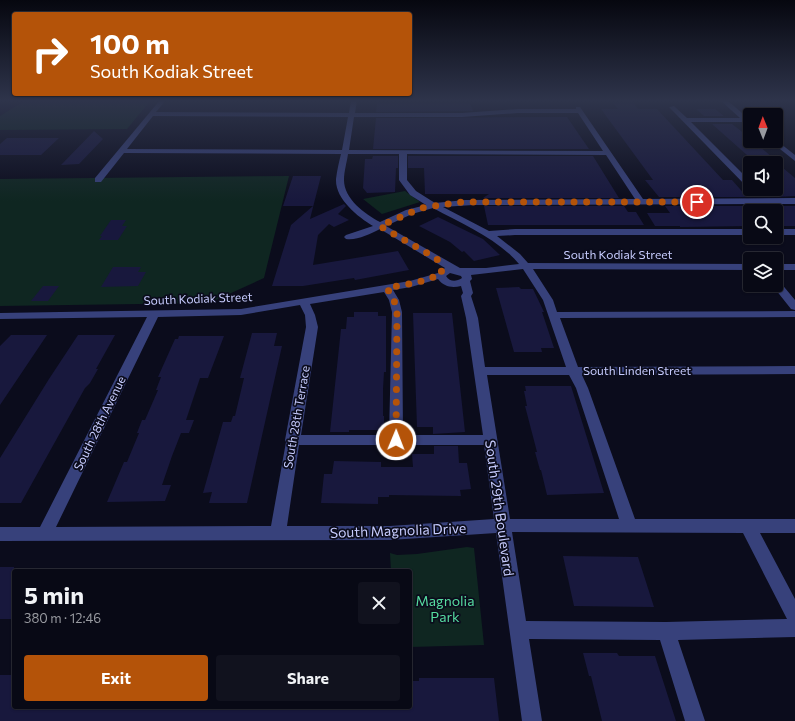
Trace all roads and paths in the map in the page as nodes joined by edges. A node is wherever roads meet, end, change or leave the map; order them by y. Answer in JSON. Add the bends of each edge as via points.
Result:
{"nodes":[{"id":1,"x":135,"y":134,"type":"edge"},
{"id":2,"x":348,"y":134,"type":"edge"},
{"id":3,"x":595,"y":134,"type":"edge"},
{"id":4,"x":698,"y":134,"type":"edge"},
{"id":5,"x":782,"y":148,"type":"edge"},
{"id":6,"x":120,"y":152,"type":"junction"},
{"id":7,"x":403,"y":152,"type":"junction"},
{"id":8,"x":608,"y":152,"type":"junction"},
{"id":9,"x":345,"y":153,"type":"junction"},
{"id":10,"x":795,"y":159,"type":"edge"},
{"id":11,"x":743,"y":178,"type":"edge"},
{"id":12,"x":98,"y":180,"type":"dead end"},
{"id":13,"x":762,"y":196,"type":"edge"},
{"id":14,"x":767,"y":201,"type":"junction"},
{"id":15,"x":641,"y":202,"type":"junction"},
{"id":16,"x":793,"y":203,"type":"edge"},
{"id":17,"x":433,"y":206,"type":"junction"},
{"id":18,"x":380,"y":226,"type":"junction"},
{"id":19,"x":743,"y":232,"type":"edge"},
{"id":20,"x":783,"y":232,"type":"edge"},
{"id":21,"x":795,"y":232,"type":"edge"},
{"id":22,"x":488,"y":234,"type":"junction"},
{"id":23,"x":349,"y":238,"type":"dead end"},
{"id":24,"x":438,"y":260,"type":"junction"},
{"id":25,"x":526,"y":266,"type":"junction"},
{"id":26,"x":743,"y":267,"type":"edge"},
{"id":27,"x":783,"y":267,"type":"edge"},
{"id":28,"x":795,"y":267,"type":"edge"},
{"id":29,"x":462,"y":276,"type":"junction"},
{"id":30,"x":445,"y":278,"type":"junction"},
{"id":31,"x":387,"y":288,"type":"junction"},
{"id":32,"x":783,"y":292,"type":"edge"},
{"id":33,"x":466,"y":296,"type":"junction"},
{"id":34,"x":304,"y":302,"type":"junction"},
{"id":35,"x":795,"y":307,"type":"edge"},
{"id":36,"x":154,"y":314,"type":"junction"},
{"id":37,"x":795,"y":314,"type":"edge"},
{"id":38,"x":553,"y":315,"type":"junction"},
{"id":39,"x":0,"y":316,"type":"edge"},
{"id":40,"x":575,"y":370,"type":"junction"},
{"id":41,"x":795,"y":370,"type":"edge"},
{"id":42,"x":480,"y":371,"type":"junction"},
{"id":43,"x":292,"y":440,"type":"junction"},
{"id":44,"x":396,"y":440,"type":"junction"},
{"id":45,"x":490,"y":440,"type":"junction"},
{"id":46,"x":503,"y":525,"type":"junction"},
{"id":47,"x":630,"y":526,"type":"junction"},
{"id":48,"x":748,"y":526,"type":"junction"},
{"id":49,"x":795,"y":526,"type":"edge"},
{"id":50,"x":278,"y":532,"type":"junction"},
{"id":51,"x":44,"y":533,"type":"junction"},
{"id":52,"x":0,"y":534,"type":"edge"},
{"id":53,"x":795,"y":617,"type":"edge"},
{"id":54,"x":795,"y":628,"type":"edge"},
{"id":55,"x":518,"y":630,"type":"junction"},
{"id":56,"x":666,"y":631,"type":"junction"},
{"id":57,"x":532,"y":721,"type":"edge"},
{"id":58,"x":695,"y":721,"type":"edge"}],
"edges":[{"from":1,"to":6,"type":"street"},
{"from":2,"to":9,"type":"street"},
{"from":3,"to":8,"type":"street"},
{"from":4,"to":11,"type":"street"},
{"from":5,"to":10,"type":"street"},
{"from":6,"to":9,"type":"street"},
{"from":6,"to":12,"type":"street"},
{"from":7,"to":8,"type":"street"},
{"from":7,"to":9,"type":"street"},
{"from":7,"to":17,"type":"street","via":[[403,180],[406,186]]},
{"from":8,"to":15,"type":"street"},
{"from":9,"to":18,"type":"street","via":[[340,180],[343,192],[358,210]]},
{"from":13,"to":14,"type":"street"},
{"from":14,"to":15,"type":"street"},
{"from":14,"to":16,"type":"street"},
{"from":15,"to":17,"type":"street","via":[[473,202]]},
{"from":17,"to":18,"type":"street","via":[[408,213]]},
{"from":17,"to":22,"type":"street"},
{"from":18,"to":23,"type":"street"},
{"from":18,"to":24,"type":"street"},
{"from":19,"to":22,"type":"street"},
{"from":20,"to":21,"type":"street"},
{"from":22,"to":25,"type":"street"},
{"from":24,"to":29,"type":"street"},
{"from":24,"to":30,"type":"street"},
{"from":25,"to":26,"type":"street","name":"South Kodiak Street"},
{"from":25,"to":29,"type":"street","name":"South Kodiak Street"},
{"from":25,"to":38,"type":"street","via":[[542,289]]},
{"from":27,"to":28,"type":"street"},
{"from":29,"to":30,"type":"street","via":[[459,284]]},
{"from":29,"to":30,"type":"street","via":[[448,270]]},
{"from":29,"to":33,"type":"street","name":"South 29th Boulevard","via":[[468,293]]},
{"from":30,"to":31,"type":"street","name":"South Kodiak Street"},
{"from":30,"to":33,"type":"street"},
{"from":31,"to":34,"type":"street","name":"South Kodiak Street"},
{"from":31,"to":44,"type":"street","via":[[397,312]]},
{"from":32,"to":35,"type":"street"},
{"from":33,"to":42,"type":"street","name":"South 29th Boulevard"},
{"from":34,"to":36,"type":"street","name":"South Kodiak Street","via":[[224,313]]},
{"from":34,"to":43,"type":"street","name":"South 28th Terrace","via":[[312,327]]},
{"from":36,"to":39,"type":"street","name":"South Kodiak Street"},
{"from":36,"to":51,"type":"street","name":"South 28th Avenue"},
{"from":37,"to":38,"type":"street"},
{"from":38,"to":40,"type":"street","via":[[568,359]]},
{"from":40,"to":41,"type":"street","name":"South Linden Street"},
{"from":40,"to":42,"type":"street","name":"South Linden Street"},
{"from":40,"to":47,"type":"street"},
{"from":42,"to":45,"type":"street","name":"South 29th Boulevard"},
{"from":43,"to":44,"type":"street"},
{"from":43,"to":50,"type":"street","name":"South 28th Terrace"},
{"from":44,"to":45,"type":"street"},
{"from":45,"to":46,"type":"street","name":"South 29th Boulevard"},
{"from":46,"to":47,"type":"street","name":"South Magnolia Drive"},
{"from":46,"to":50,"type":"street","name":"South Magnolia Drive","via":[[390,533]]},
{"from":46,"to":55,"type":"street","name":"South 29th Boulevard"},
{"from":47,"to":48,"type":"street","name":"South Magnolia Drive"},
{"from":48,"to":49,"type":"street","name":"South Magnolia Drive"},
{"from":48,"to":53,"type":"street"},
{"from":50,"to":51,"type":"street","name":"South Magnolia Drive"},
{"from":51,"to":52,"type":"street","name":"South Magnolia Drive"},
{"from":54,"to":56,"type":"street"},
{"from":55,"to":56,"type":"street"},
{"from":55,"to":57,"type":"street","name":"South 29th Boulevard"},
{"from":56,"to":58,"type":"street"}]}
